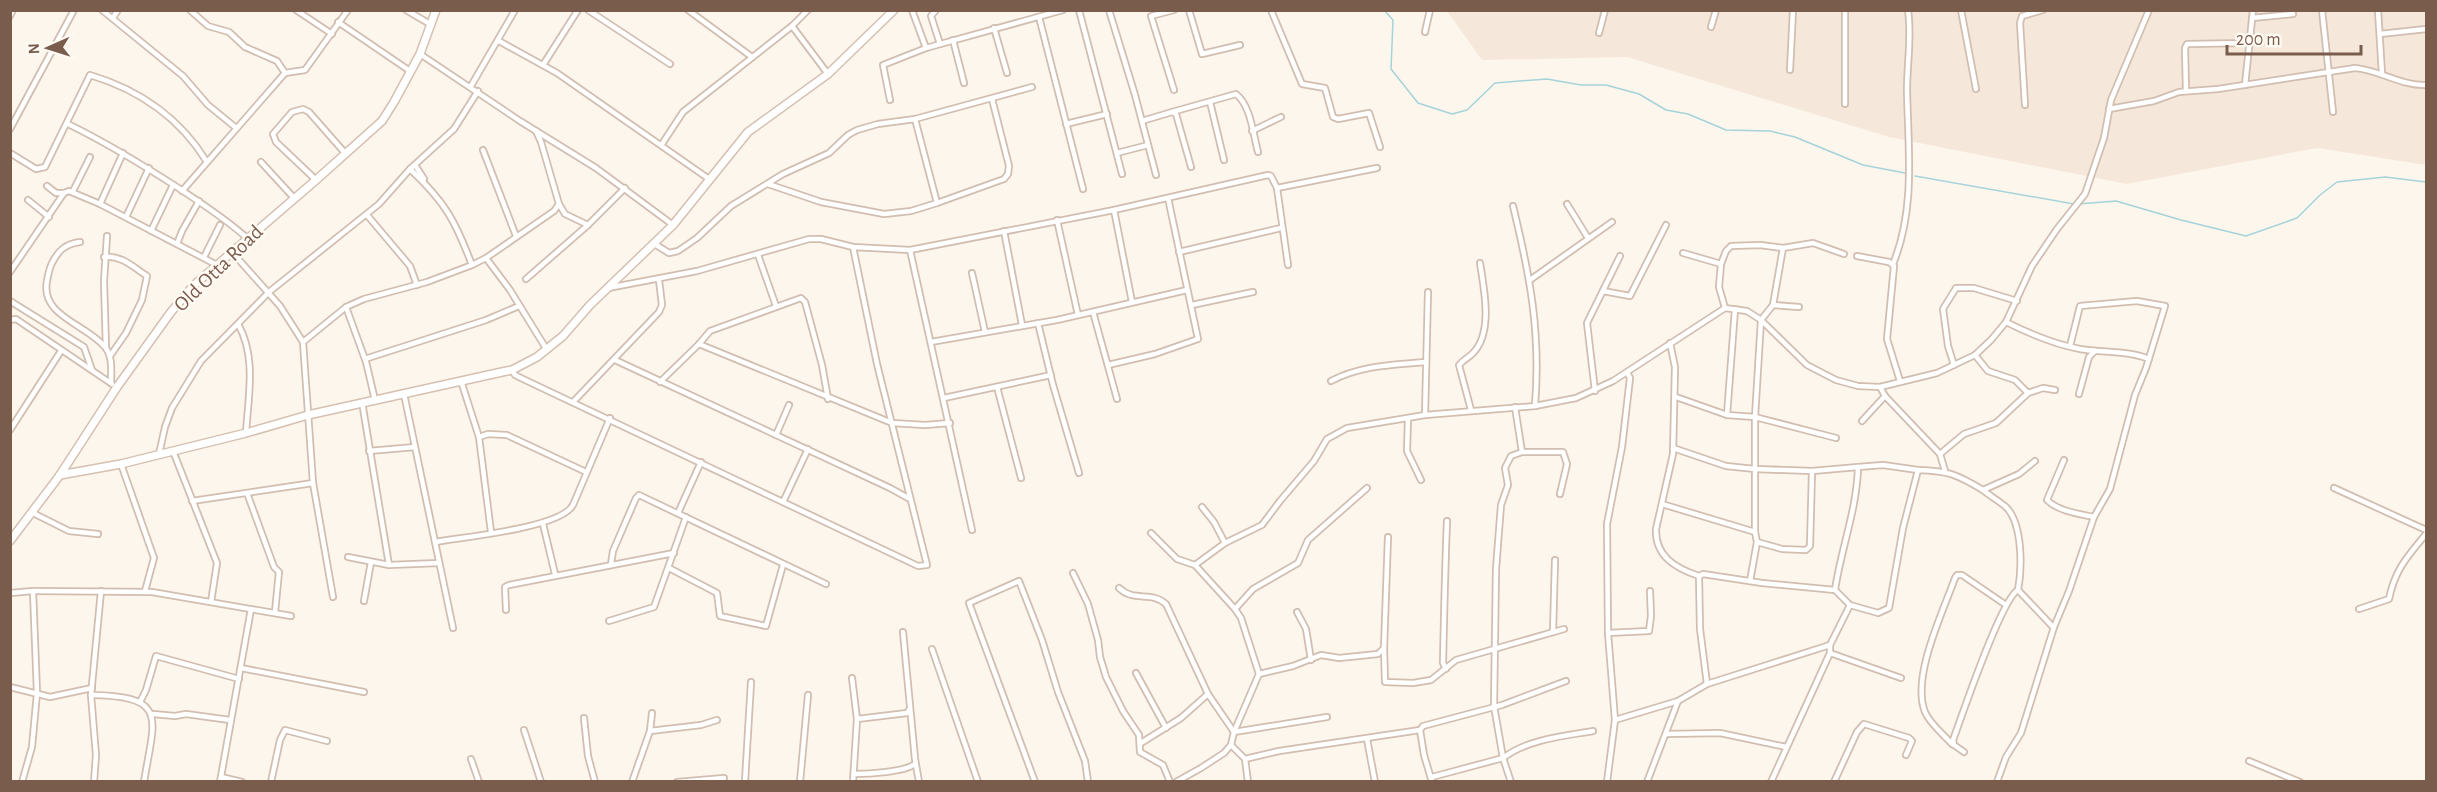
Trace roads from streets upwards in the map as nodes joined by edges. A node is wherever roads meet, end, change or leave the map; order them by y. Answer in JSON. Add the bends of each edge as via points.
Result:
{"nodes":[{"id":1,"x":13,"y":10,"type":"edge"},
{"id":2,"x":74,"y":10,"type":"edge"},
{"id":3,"x":102,"y":10,"type":"edge"},
{"id":4,"x":118,"y":10,"type":"edge"},
{"id":5,"x":190,"y":10,"type":"edge"},
{"id":6,"x":296,"y":10,"type":"edge"},
{"id":7,"x":348,"y":10,"type":"edge"},
{"id":8,"x":406,"y":10,"type":"edge"},
{"id":9,"x":436,"y":10,"type":"edge"},
{"id":10,"x":515,"y":10,"type":"edge"},
{"id":11,"x":578,"y":10,"type":"edge"},
{"id":12,"x":588,"y":10,"type":"edge"},
{"id":13,"x":688,"y":10,"type":"edge"},
{"id":14,"x":808,"y":10,"type":"edge"},
{"id":15,"x":894,"y":10,"type":"edge"},
{"id":16,"x":912,"y":10,"type":"edge"},
{"id":17,"x":936,"y":10,"type":"edge"},
{"id":18,"x":1063,"y":10,"type":"edge"},
{"id":19,"x":1079,"y":10,"type":"edge"},
{"id":20,"x":1109,"y":10,"type":"edge"},
{"id":21,"x":1174,"y":10,"type":"edge"},
{"id":22,"x":1189,"y":10,"type":"edge"},
{"id":23,"x":1271,"y":10,"type":"edge"},
{"id":24,"x":1430,"y":10,"type":"edge"},
{"id":25,"x":1605,"y":10,"type":"edge"},
{"id":26,"x":1716,"y":10,"type":"edge"},
{"id":27,"x":1793,"y":10,"type":"edge"},
{"id":28,"x":1845,"y":10,"type":"edge"},
{"id":29,"x":1908,"y":10,"type":"edge"},
{"id":30,"x":1961,"y":10,"type":"edge"},
{"id":31,"x":2048,"y":10,"type":"edge"},
{"id":32,"x":2150,"y":10,"type":"edge"},
{"id":33,"x":2253,"y":10,"type":"edge"},
{"id":34,"x":2322,"y":10,"type":"edge"},
{"id":35,"x":2378,"y":10,"type":"edge"},
{"id":36,"x":2043,"y":11,"type":"edge"},
{"id":37,"x":2293,"y":14,"type":"dead end"},
{"id":38,"x":10,"y":16,"type":"edge"},
{"id":39,"x":1039,"y":17,"type":"junction"},
{"id":40,"x":113,"y":18,"type":"junction"},
{"id":41,"x":2252,"y":18,"type":"junction"},
{"id":42,"x":338,"y":22,"type":"junction"},
{"id":43,"x":430,"y":24,"type":"junction"},
{"id":44,"x":792,"y":26,"type":"junction"},
{"id":45,"x":1711,"y":27,"type":"dead end"},
{"id":46,"x":994,"y":28,"type":"junction"},
{"id":47,"x":2427,"y":29,"type":"edge"},
{"id":48,"x":1425,"y":32,"type":"dead end"},
{"id":49,"x":1599,"y":33,"type":"dead end"},
{"id":50,"x":332,"y":34,"type":"junction"},
{"id":51,"x":2380,"y":34,"type":"junction"},
{"id":52,"x":953,"y":40,"type":"junction"},
{"id":53,"x":499,"y":41,"type":"junction"},
{"id":54,"x":2248,"y":43,"type":"junction"},
{"id":55,"x":940,"y":44,"type":"junction"},
{"id":56,"x":1240,"y":45,"type":"dead end"},
{"id":57,"x":926,"y":48,"type":"junction"},
{"id":58,"x":420,"y":54,"type":"junction"},
{"id":59,"x":752,"y":57,"type":"junction"},
{"id":60,"x":670,"y":64,"type":"dead end"},
{"id":61,"x":543,"y":65,"type":"junction"},
{"id":62,"x":1790,"y":70,"type":"dead end"},
{"id":63,"x":410,"y":71,"type":"junction"},
{"id":64,"x":2329,"y":71,"type":"junction"},
{"id":65,"x":285,"y":73,"type":"junction"},
{"id":66,"x":1007,"y":73,"type":"dead end"},
{"id":67,"x":828,"y":74,"type":"junction"},
{"id":68,"x":2382,"y":74,"type":"junction"},
{"id":69,"x":964,"y":83,"type":"dead end"},
{"id":70,"x":2245,"y":85,"type":"junction"},
{"id":71,"x":2427,"y":85,"type":"edge"},
{"id":72,"x":471,"y":86,"type":"junction"},
{"id":73,"x":1032,"y":87,"type":"dead end"},
{"id":74,"x":1976,"y":89,"type":"dead end"},
{"id":75,"x":1174,"y":90,"type":"dead end"},
{"id":76,"x":2186,"y":90,"type":"junction"},
{"id":77,"x":478,"y":91,"type":"junction"},
{"id":78,"x":992,"y":99,"type":"junction"},
{"id":79,"x":890,"y":100,"type":"dead end"},
{"id":80,"x":1210,"y":102,"type":"junction"},
{"id":81,"x":1845,"y":104,"type":"dead end"},
{"id":82,"x":2025,"y":105,"type":"dead end"},
{"id":83,"x":2109,"y":109,"type":"junction"},
{"id":84,"x":1172,"y":112,"type":"junction"},
{"id":85,"x":2332,"y":112,"type":"dead end"},
{"id":86,"x":1107,"y":114,"type":"junction"},
{"id":87,"x":1281,"y":117,"type":"dead end"},
{"id":88,"x":915,"y":119,"type":"junction"},
{"id":89,"x":1142,"y":121,"type":"junction"},
{"id":90,"x":68,"y":124,"type":"junction"},
{"id":91,"x":1066,"y":124,"type":"junction"},
{"id":92,"x":235,"y":127,"type":"junction"},
{"id":93,"x":10,"y":129,"type":"edge"},
{"id":94,"x":536,"y":131,"type":"junction"},
{"id":95,"x":1252,"y":131,"type":"junction"},
{"id":96,"x":662,"y":144,"type":"junction"},
{"id":97,"x":1148,"y":145,"type":"junction"},
{"id":98,"x":1380,"y":147,"type":"dead end"},
{"id":99,"x":483,"y":150,"type":"dead end"},
{"id":100,"x":1258,"y":152,"type":"dead end"},
{"id":101,"x":10,"y":153,"type":"edge"},
{"id":102,"x":123,"y":153,"type":"junction"},
{"id":103,"x":345,"y":153,"type":"junction"},
{"id":104,"x":1117,"y":153,"type":"junction"},
{"id":105,"x":90,"y":157,"type":"dead end"},
{"id":106,"x":1224,"y":160,"type":"dead end"},
{"id":107,"x":207,"y":162,"type":"junction"},
{"id":108,"x":261,"y":162,"type":"dead end"},
{"id":109,"x":413,"y":167,"type":"junction"},
{"id":110,"x":1191,"y":167,"type":"dead end"},
{"id":111,"x":149,"y":168,"type":"junction"},
{"id":112,"x":1377,"y":168,"type":"dead end"},
{"id":113,"x":1122,"y":174,"type":"dead end"},
{"id":114,"x":1156,"y":175,"type":"dead end"},
{"id":115,"x":710,"y":179,"type":"junction"},
{"id":116,"x":316,"y":180,"type":"junction"},
{"id":117,"x":768,"y":184,"type":"junction"},
{"id":118,"x":173,"y":185,"type":"junction"},
{"id":119,"x":47,"y":186,"type":"dead end"},
{"id":120,"x":625,"y":188,"type":"junction"},
{"id":121,"x":1277,"y":188,"type":"junction"},
{"id":122,"x":1083,"y":189,"type":"dead end"},
{"id":123,"x":182,"y":191,"type":"junction"},
{"id":124,"x":73,"y":192,"type":"junction"},
{"id":125,"x":64,"y":193,"type":"junction"},
{"id":126,"x":294,"y":198,"type":"junction"},
{"id":127,"x":1168,"y":198,"type":"junction"},
{"id":128,"x":28,"y":200,"type":"dead end"},
{"id":129,"x":199,"y":201,"type":"junction"},
{"id":130,"x":937,"y":203,"type":"junction"},
{"id":131,"x":100,"y":204,"type":"junction"},
{"id":132,"x":559,"y":204,"type":"junction"},
{"id":133,"x":1567,"y":204,"type":"dead end"},
{"id":134,"x":1513,"y":206,"type":"dead end"},
{"id":135,"x":1114,"y":210,"type":"junction"},
{"id":136,"x":554,"y":211,"type":"junction"},
{"id":137,"x":565,"y":214,"type":"junction"},
{"id":138,"x":367,"y":215,"type":"junction"},
{"id":139,"x":50,"y":217,"type":"junction"},
{"id":140,"x":126,"y":217,"type":"junction"},
{"id":141,"x":1058,"y":220,"type":"junction"},
{"id":142,"x":1612,"y":222,"type":"dead end"},
{"id":143,"x":220,"y":225,"type":"dead end"},
{"id":144,"x":588,"y":225,"type":"junction"},
{"id":145,"x":673,"y":225,"type":"junction"},
{"id":146,"x":1666,"y":225,"type":"dead end"},
{"id":147,"x":1281,"y":228,"type":"junction"},
{"id":148,"x":151,"y":231,"type":"junction"},
{"id":149,"x":1004,"y":231,"type":"junction"},
{"id":150,"x":107,"y":236,"type":"dead end"},
{"id":151,"x":516,"y":236,"type":"junction"},
{"id":152,"x":247,"y":238,"type":"junction"},
{"id":153,"x":1588,"y":238,"type":"junction"},
{"id":154,"x":80,"y":242,"type":"dead end"},
{"id":155,"x":653,"y":243,"type":"junction"},
{"id":156,"x":177,"y":244,"type":"junction"},
{"id":157,"x":853,"y":247,"type":"junction"},
{"id":158,"x":1783,"y":248,"type":"junction"},
{"id":159,"x":910,"y":250,"type":"junction"},
{"id":160,"x":232,"y":252,"type":"junction"},
{"id":161,"x":1179,"y":252,"type":"junction"},
{"id":162,"x":1683,"y":253,"type":"dead end"},
{"id":163,"x":1844,"y":254,"type":"dead end"},
{"id":164,"x":758,"y":255,"type":"junction"},
{"id":165,"x":1620,"y":256,"type":"dead end"},
{"id":166,"x":1857,"y":256,"type":"dead end"},
{"id":167,"x":104,"y":257,"type":"junction"},
{"id":168,"x":204,"y":257,"type":"junction"},
{"id":169,"x":10,"y":258,"type":"edge"},
{"id":170,"x":486,"y":258,"type":"junction"},
{"id":171,"x":17,"y":263,"type":"junction"},
{"id":172,"x":1480,"y":263,"type":"dead end"},
{"id":173,"x":1721,"y":264,"type":"junction"},
{"id":174,"x":1893,"y":264,"type":"junction"},
{"id":175,"x":217,"y":265,"type":"junction"},
{"id":176,"x":472,"y":265,"type":"junction"},
{"id":177,"x":1288,"y":265,"type":"dead end"},
{"id":178,"x":10,"y":272,"type":"edge"},
{"id":179,"x":972,"y":273,"type":"dead end"},
{"id":180,"x":526,"y":279,"type":"dead end"},
{"id":181,"x":659,"y":280,"type":"junction"},
{"id":182,"x":1530,"y":280,"type":"junction"},
{"id":183,"x":417,"y":285,"type":"junction"},
{"id":184,"x":606,"y":289,"type":"junction"},
{"id":185,"x":1187,"y":290,"type":"junction"},
{"id":186,"x":1603,"y":291,"type":"junction"},
{"id":187,"x":269,"y":292,"type":"junction"},
{"id":188,"x":1253,"y":292,"type":"dead end"},
{"id":189,"x":1428,"y":292,"type":"dead end"},
{"id":190,"x":10,"y":301,"type":"edge"},
{"id":191,"x":2017,"y":301,"type":"junction"},
{"id":192,"x":1132,"y":302,"type":"junction"},
{"id":193,"x":1192,"y":305,"type":"junction"},
{"id":194,"x":1773,"y":305,"type":"junction"},
{"id":195,"x":519,"y":306,"type":"junction"},
{"id":196,"x":776,"y":306,"type":"junction"},
{"id":197,"x":346,"y":307,"type":"junction"},
{"id":198,"x":1799,"y":307,"type":"dead end"},
{"id":199,"x":1725,"y":308,"type":"junction"},
{"id":200,"x":1735,"y":309,"type":"junction"},
{"id":201,"x":1093,"y":312,"type":"junction"},
{"id":202,"x":1078,"y":315,"type":"junction"},
{"id":203,"x":10,"y":320,"type":"edge"},
{"id":204,"x":1761,"y":320,"type":"junction"},
{"id":205,"x":2006,"y":322,"type":"junction"},
{"id":206,"x":1038,"y":323,"type":"junction"},
{"id":207,"x":238,"y":324,"type":"junction"},
{"id":208,"x":1022,"y":325,"type":"junction"},
{"id":209,"x":985,"y":332,"type":"junction"},
{"id":210,"x":303,"y":342,"type":"junction"},
{"id":211,"x":931,"y":342,"type":"junction"},
{"id":212,"x":1670,"y":343,"type":"junction"},
{"id":213,"x":699,"y":344,"type":"junction"},
{"id":214,"x":2070,"y":346,"type":"junction"},
{"id":215,"x":106,"y":348,"type":"junction"},
{"id":216,"x":547,"y":350,"type":"junction"},
{"id":217,"x":61,"y":351,"type":"junction"},
{"id":218,"x":2095,"y":351,"type":"junction"},
{"id":219,"x":1975,"y":355,"type":"junction"},
{"id":220,"x":110,"y":356,"type":"junction"},
{"id":221,"x":365,"y":359,"type":"junction"},
{"id":222,"x":2149,"y":359,"type":"junction"},
{"id":223,"x":615,"y":360,"type":"junction"},
{"id":224,"x":1426,"y":362,"type":"junction"},
{"id":225,"x":1108,"y":365,"type":"junction"},
{"id":226,"x":1954,"y":366,"type":"junction"},
{"id":227,"x":93,"y":370,"type":"junction"},
{"id":228,"x":512,"y":370,"type":"junction"},
{"id":229,"x":1627,"y":372,"type":"junction"},
{"id":230,"x":1050,"y":375,"type":"junction"},
{"id":231,"x":461,"y":381,"type":"junction"},
{"id":232,"x":1331,"y":381,"type":"dead end"},
{"id":233,"x":1900,"y":381,"type":"junction"},
{"id":234,"x":660,"y":382,"type":"junction"},
{"id":235,"x":114,"y":385,"type":"junction"},
{"id":236,"x":997,"y":387,"type":"junction"},
{"id":237,"x":1880,"y":387,"type":"junction"},
{"id":238,"x":2055,"y":390,"type":"dead end"},
{"id":239,"x":1595,"y":391,"type":"junction"},
{"id":240,"x":2028,"y":393,"type":"junction"},
{"id":241,"x":404,"y":394,"type":"junction"},
{"id":242,"x":2079,"y":394,"type":"dead end"},
{"id":243,"x":1885,"y":396,"type":"junction"},
{"id":244,"x":1676,"y":397,"type":"junction"},
{"id":245,"x":944,"y":398,"type":"junction"},
{"id":246,"x":828,"y":399,"type":"junction"},
{"id":247,"x":1117,"y":399,"type":"dead end"},
{"id":248,"x":375,"y":400,"type":"junction"},
{"id":249,"x":574,"y":401,"type":"junction"},
{"id":250,"x":362,"y":402,"type":"junction"},
{"id":251,"x":789,"y":405,"type":"dead end"},
{"id":252,"x":1535,"y":406,"type":"junction"},
{"id":253,"x":1515,"y":407,"type":"junction"},
{"id":254,"x":1471,"y":410,"type":"junction"},
{"id":255,"x":308,"y":415,"type":"junction"},
{"id":256,"x":1425,"y":415,"type":"junction"},
{"id":257,"x":1727,"y":415,"type":"junction"},
{"id":258,"x":1755,"y":417,"type":"junction"},
{"id":259,"x":610,"y":418,"type":"junction"},
{"id":260,"x":1408,"y":418,"type":"junction"},
{"id":261,"x":1862,"y":421,"type":"dead end"},
{"id":262,"x":892,"y":423,"type":"junction"},
{"id":263,"x":950,"y":423,"type":"junction"},
{"id":264,"x":10,"y":430,"type":"edge"},
{"id":265,"x":246,"y":433,"type":"junction"},
{"id":266,"x":776,"y":435,"type":"junction"},
{"id":267,"x":479,"y":437,"type":"junction"},
{"id":268,"x":1836,"y":438,"type":"dead end"},
{"id":269,"x":415,"y":447,"type":"junction"},
{"id":270,"x":1673,"y":448,"type":"junction"},
{"id":271,"x":808,"y":450,"type":"junction"},
{"id":272,"x":173,"y":451,"type":"junction"},
{"id":273,"x":369,"y":451,"type":"junction"},
{"id":274,"x":1522,"y":452,"type":"junction"},
{"id":275,"x":1940,"y":454,"type":"junction"},
{"id":276,"x":159,"y":455,"type":"junction"},
{"id":277,"x":2064,"y":459,"type":"dead end"},
{"id":278,"x":2035,"y":461,"type":"dead end"},
{"id":279,"x":701,"y":462,"type":"junction"},
{"id":280,"x":121,"y":464,"type":"junction"},
{"id":281,"x":1858,"y":468,"type":"junction"},
{"id":282,"x":1755,"y":469,"type":"junction"},
{"id":283,"x":1918,"y":470,"type":"junction"},
{"id":284,"x":1812,"y":471,"type":"junction"},
{"id":285,"x":1944,"y":471,"type":"junction"},
{"id":286,"x":586,"y":472,"type":"junction"},
{"id":287,"x":1078,"y":473,"type":"dead end"},
{"id":288,"x":60,"y":475,"type":"junction"},
{"id":289,"x":1021,"y":477,"type":"dead end"},
{"id":290,"x":1421,"y":480,"type":"dead end"},
{"id":291,"x":313,"y":483,"type":"junction"},
{"id":292,"x":1367,"y":488,"type":"dead end"},
{"id":293,"x":2334,"y":488,"type":"dead end"},
{"id":294,"x":1983,"y":490,"type":"junction"},
{"id":295,"x":247,"y":493,"type":"junction"},
{"id":296,"x":1560,"y":494,"type":"dead end"},
{"id":297,"x":908,"y":498,"type":"junction"},
{"id":298,"x":192,"y":501,"type":"junction"},
{"id":299,"x":783,"y":502,"type":"junction"},
{"id":300,"x":1662,"y":504,"type":"junction"},
{"id":301,"x":1202,"y":507,"type":"dead end"},
{"id":302,"x":33,"y":513,"type":"junction"},
{"id":303,"x":678,"y":513,"type":"junction"},
{"id":304,"x":686,"y":517,"type":"junction"},
{"id":305,"x":2094,"y":517,"type":"junction"},
{"id":306,"x":1447,"y":521,"type":"dead end"},
{"id":307,"x":543,"y":524,"type":"junction"},
{"id":308,"x":972,"y":530,"type":"dead end"},
{"id":309,"x":491,"y":532,"type":"junction"},
{"id":310,"x":1755,"y":532,"type":"junction"},
{"id":311,"x":2427,"y":532,"type":"edge"},
{"id":312,"x":1151,"y":533,"type":"dead end"},
{"id":313,"x":98,"y":534,"type":"dead end"},
{"id":314,"x":1388,"y":537,"type":"dead end"},
{"id":315,"x":10,"y":541,"type":"edge"},
{"id":316,"x":435,"y":542,"type":"junction"},
{"id":317,"x":1757,"y":542,"type":"junction"},
{"id":318,"x":1225,"y":543,"type":"junction"},
{"id":319,"x":674,"y":553,"type":"junction"},
{"id":320,"x":348,"y":557,"type":"dead end"},
{"id":321,"x":1555,"y":560,"type":"dead end"},
{"id":322,"x":371,"y":562,"type":"junction"},
{"id":323,"x":438,"y":563,"type":"junction"},
{"id":324,"x":389,"y":564,"type":"junction"},
{"id":325,"x":611,"y":564,"type":"junction"},
{"id":326,"x":783,"y":565,"type":"junction"},
{"id":327,"x":1195,"y":566,"type":"junction"},
{"id":328,"x":669,"y":568,"type":"junction"},
{"id":329,"x":1074,"y":573,"type":"dead end"},
{"id":330,"x":555,"y":574,"type":"junction"},
{"id":331,"x":1699,"y":576,"type":"junction"},
{"id":332,"x":1750,"y":581,"type":"junction"},
{"id":333,"x":826,"y":584,"type":"dead end"},
{"id":334,"x":1119,"y":588,"type":"dead end"},
{"id":335,"x":1835,"y":590,"type":"junction"},
{"id":336,"x":2018,"y":590,"type":"junction"},
{"id":337,"x":33,"y":591,"type":"junction"},
{"id":338,"x":101,"y":591,"type":"junction"},
{"id":339,"x":145,"y":591,"type":"junction"},
{"id":340,"x":1650,"y":591,"type":"dead end"},
{"id":341,"x":10,"y":593,"type":"edge"},
{"id":342,"x":333,"y":597,"type":"dead end"},
{"id":343,"x":364,"y":601,"type":"dead end"},
{"id":344,"x":211,"y":602,"type":"junction"},
{"id":345,"x":1851,"y":604,"type":"junction"},
{"id":346,"x":2006,"y":605,"type":"junction"},
{"id":347,"x":252,"y":609,"type":"junction"},
{"id":348,"x":1235,"y":609,"type":"junction"},
{"id":349,"x":2359,"y":609,"type":"dead end"},
{"id":350,"x":506,"y":610,"type":"dead end"},
{"id":351,"x":275,"y":612,"type":"junction"},
{"id":352,"x":1296,"y":612,"type":"dead end"},
{"id":353,"x":291,"y":616,"type":"dead end"},
{"id":354,"x":609,"y":621,"type":"dead end"},
{"id":355,"x":2054,"y":627,"type":"junction"},
{"id":356,"x":453,"y":628,"type":"dead end"},
{"id":357,"x":1563,"y":629,"type":"dead end"},
{"id":358,"x":903,"y":632,"type":"dead end"},
{"id":359,"x":1553,"y":632,"type":"junction"},
{"id":360,"x":1608,"y":633,"type":"junction"},
{"id":361,"x":1830,"y":645,"type":"junction"},
{"id":362,"x":1384,"y":648,"type":"junction"},
{"id":363,"x":1494,"y":648,"type":"junction"},
{"id":364,"x":932,"y":649,"type":"dead end"},
{"id":365,"x":1830,"y":653,"type":"junction"},
{"id":366,"x":1311,"y":660,"type":"junction"},
{"id":367,"x":241,"y":668,"type":"junction"},
{"id":368,"x":1446,"y":669,"type":"junction"},
{"id":369,"x":1136,"y":672,"type":"dead end"},
{"id":370,"x":1259,"y":674,"type":"junction"},
{"id":371,"x":852,"y":678,"type":"dead end"},
{"id":372,"x":1901,"y":678,"type":"dead end"},
{"id":373,"x":239,"y":679,"type":"junction"},
{"id":374,"x":1566,"y":681,"type":"dead end"},
{"id":375,"x":1707,"y":684,"type":"junction"},
{"id":376,"x":10,"y":687,"type":"edge"},
{"id":377,"x":92,"y":688,"type":"junction"},
{"id":378,"x":37,"y":693,"type":"junction"},
{"id":379,"x":364,"y":693,"type":"dead end"},
{"id":380,"x":1208,"y":694,"type":"junction"},
{"id":381,"x":91,"y":695,"type":"junction"},
{"id":382,"x":808,"y":695,"type":"dead end"},
{"id":383,"x":750,"y":700,"type":"dead end"},
{"id":384,"x":1678,"y":701,"type":"junction"},
{"id":385,"x":140,"y":702,"type":"junction"},
{"id":386,"x":1494,"y":706,"type":"junction"},
{"id":387,"x":910,"y":707,"type":"junction"},
{"id":388,"x":652,"y":713,"type":"dead end"},
{"id":389,"x":153,"y":714,"type":"junction"},
{"id":390,"x":1327,"y":717,"type":"dead end"},
{"id":391,"x":584,"y":718,"type":"dead end"},
{"id":392,"x":857,"y":719,"type":"junction"},
{"id":393,"x":230,"y":720,"type":"junction"},
{"id":394,"x":717,"y":720,"type":"dead end"},
{"id":395,"x":1615,"y":720,"type":"junction"},
{"id":396,"x":1166,"y":728,"type":"junction"},
{"id":397,"x":524,"y":730,"type":"dead end"},
{"id":398,"x":1420,"y":730,"type":"junction"},
{"id":399,"x":650,"y":731,"type":"junction"},
{"id":400,"x":1593,"y":731,"type":"dead end"},
{"id":401,"x":1234,"y":732,"type":"junction"},
{"id":402,"x":1666,"y":734,"type":"junction"},
{"id":403,"x":1367,"y":739,"type":"junction"},
{"id":404,"x":327,"y":741,"type":"dead end"},
{"id":405,"x":1141,"y":743,"type":"junction"},
{"id":406,"x":1954,"y":745,"type":"junction"},
{"id":407,"x":1231,"y":746,"type":"junction"},
{"id":408,"x":1786,"y":747,"type":"junction"},
{"id":409,"x":1964,"y":752,"type":"dead end"},
{"id":410,"x":1906,"y":754,"type":"dead end"},
{"id":411,"x":1503,"y":758,"type":"junction"},
{"id":412,"x":471,"y":759,"type":"dead end"},
{"id":413,"x":915,"y":759,"type":"junction"},
{"id":414,"x":1245,"y":759,"type":"junction"},
{"id":415,"x":2249,"y":761,"type":"dead end"},
{"id":416,"x":854,"y":774,"type":"junction"},
{"id":417,"x":724,"y":778,"type":"dead end"},
{"id":418,"x":221,"y":779,"type":"edge"},
{"id":419,"x":1432,"y":779,"type":"edge"},
{"id":420,"x":22,"y":782,"type":"edge"},
{"id":421,"x":94,"y":782,"type":"edge"},
{"id":422,"x":144,"y":782,"type":"edge"},
{"id":423,"x":242,"y":782,"type":"edge"},
{"id":424,"x":271,"y":782,"type":"edge"},
{"id":425,"x":479,"y":782,"type":"edge"},
{"id":426,"x":541,"y":782,"type":"edge"},
{"id":427,"x":595,"y":782,"type":"edge"},
{"id":428,"x":632,"y":782,"type":"edge"},
{"id":429,"x":676,"y":782,"type":"edge"},
{"id":430,"x":745,"y":782,"type":"edge"},
{"id":431,"x":800,"y":782,"type":"edge"},
{"id":432,"x":853,"y":782,"type":"edge"},
{"id":433,"x":919,"y":782,"type":"edge"},
{"id":434,"x":978,"y":782,"type":"edge"},
{"id":435,"x":1035,"y":782,"type":"edge"},
{"id":436,"x":1088,"y":782,"type":"edge"},
{"id":437,"x":1170,"y":782,"type":"edge"},
{"id":438,"x":1176,"y":782,"type":"edge"},
{"id":439,"x":1248,"y":782,"type":"edge"},
{"id":440,"x":1375,"y":782,"type":"edge"},
{"id":441,"x":1511,"y":782,"type":"edge"},
{"id":442,"x":1607,"y":782,"type":"edge"},
{"id":443,"x":1647,"y":782,"type":"edge"},
{"id":444,"x":1771,"y":782,"type":"edge"},
{"id":445,"x":1834,"y":782,"type":"edge"},
{"id":446,"x":1997,"y":782,"type":"edge"},
{"id":447,"x":2300,"y":782,"type":"edge"}],
"edges":[{"from":1,"to":38,"type":"street"},
{"from":2,"to":93,"type":"street"},
{"from":3,"to":40,"type":"street"},
{"from":4,"to":40,"type":"street"},
{"from":5,"to":65,"type":"street","via":[[208,26],[229,32],[245,47],[278,61]]},
{"from":6,"to":50,"type":"street"},
{"from":7,"to":42,"type":"street"},
{"from":8,"to":43,"type":"street"},
{"from":9,"to":43,"type":"street","name":"Old Otta Road"},
{"from":10,"to":53,"type":"street"},
{"from":11,"to":61,"type":"street"},
{"from":12,"to":60,"type":"street"},
{"from":13,"to":59,"type":"street"},
{"from":14,"to":44,"type":"street"},
{"from":15,"to":67,"type":"street"},
{"from":16,"to":57,"type":"street"},
{"from":17,"to":55,"type":"street","via":[[931,16]]},
{"from":18,"to":39,"type":"street"},
{"from":19,"to":86,"type":"street"},
{"from":20,"to":89,"type":"street"},
{"from":21,"to":75,"type":"street","via":[[1151,16]]},
{"from":22,"to":56,"type":"street","via":[[1202,54]]},
{"from":23,"to":98,"type":"street","via":[[1302,84],[1325,88],[1338,119],[1369,113]]},
{"from":24,"to":48,"type":"street"},
{"from":25,"to":49,"type":"street"},
{"from":26,"to":45,"type":"street"},
{"from":27,"to":62,"type":"street"},
{"from":28,"to":81,"type":"street"},
{"from":29,"to":174,"type":"street","via":[[1910,176],[1903,241]]},
{"from":30,"to":74,"type":"street"},
{"from":31,"to":36,"type":"street"},
{"from":32,"to":83,"type":"street"},
{"from":33,"to":41,"type":"street"},
{"from":34,"to":64,"type":"street"},
{"from":35,"to":51,"type":"street"},
{"from":36,"to":82,"type":"street","via":[[2022,16],[2020,23]]},
{"from":37,"to":41,"type":"street"},
{"from":39,"to":46,"type":"street"},
{"from":39,"to":91,"type":"street"},
{"from":40,"to":92,"type":"street","via":[[183,76],[208,105]]},
{"from":41,"to":54,"type":"street"},
{"from":42,"to":50,"type":"street"},
{"from":42,"to":63,"type":"street"},
{"from":43,"to":58,"type":"street","name":"Old Otta Road"},
{"from":44,"to":59,"type":"street"},
{"from":44,"to":67,"type":"street"},
{"from":46,"to":52,"type":"street"},
{"from":46,"to":66,"type":"street"},
{"from":47,"to":51,"type":"street"},
{"from":50,"to":65,"type":"street","via":[[305,70]]},
{"from":51,"to":68,"type":"street"},
{"from":52,"to":55,"type":"street"},
{"from":52,"to":69,"type":"street"},
{"from":53,"to":61,"type":"street"},
{"from":53,"to":72,"type":"street"},
{"from":54,"to":70,"type":"street"},
{"from":54,"to":76,"type":"street","via":[[2187,44]]},
{"from":55,"to":57,"type":"street"},
{"from":57,"to":79,"type":"street","via":[[883,65]]},
{"from":58,"to":63,"type":"street","name":"Old Otta Road"},
{"from":58,"to":72,"type":"street"},
{"from":59,"to":96,"type":"street","via":[[683,112]]},
{"from":61,"to":96,"type":"street"},
{"from":63,"to":103,"type":"street","name":"Old Otta Road","via":[[382,121]]},
{"from":64,"to":68,"type":"street","via":[[2355,68]]},
{"from":64,"to":70,"type":"street"},
{"from":64,"to":85,"type":"street"},
{"from":65,"to":92,"type":"street"},
{"from":67,"to":115,"type":"street","via":[[748,132]]},
{"from":68,"to":71,"type":"street","via":[[2408,84]]},
{"from":70,"to":76,"type":"street"},
{"from":72,"to":77,"type":"street"},
{"from":73,"to":78,"type":"street"},
{"from":76,"to":83,"type":"street","via":[[2154,101]]},
{"from":77,"to":94,"type":"street"},
{"from":77,"to":109,"type":"street","via":[[454,129]]},
{"from":78,"to":88,"type":"street"},
{"from":78,"to":130,"type":"street","via":[[1008,174],[1004,179]]},
{"from":80,"to":84,"type":"street"},
{"from":80,"to":95,"type":"street","via":[[1236,94],[1241,98]]},
{"from":80,"to":106,"type":"street"},
{"from":83,"to":191,"type":"street","via":[[2089,185],[2032,266]]},
{"from":84,"to":89,"type":"street"},
{"from":84,"to":110,"type":"street","via":[[1179,119]]},
{"from":86,"to":91,"type":"street"},
{"from":86,"to":104,"type":"street"},
{"from":87,"to":95,"type":"street"},
{"from":88,"to":117,"type":"street","via":[[857,130],[829,153]]},
{"from":88,"to":130,"type":"street"},
{"from":89,"to":97,"type":"street"},
{"from":90,"to":101,"type":"street","via":[[41,169]]},
{"from":90,"to":102,"type":"street"},
{"from":90,"to":107,"type":"street","via":[[90,75],[138,94],[171,117]]},
{"from":91,"to":122,"type":"street"},
{"from":92,"to":107,"type":"street"},
{"from":94,"to":120,"type":"street"},
{"from":94,"to":132,"type":"street"},
{"from":95,"to":100,"type":"street"},
{"from":96,"to":115,"type":"street"},
{"from":97,"to":104,"type":"street"},
{"from":97,"to":114,"type":"street"},
{"from":99,"to":151,"type":"street"},
{"from":102,"to":111,"type":"street"},
{"from":102,"to":131,"type":"street"},
{"from":103,"to":116,"type":"street","name":"Old Otta Road"},
{"from":103,"to":116,"type":"street","via":[[309,112],[292,112],[273,135]]},
{"from":104,"to":113,"type":"street"},
{"from":105,"to":124,"type":"street"},
{"from":107,"to":123,"type":"street"},
{"from":108,"to":126,"type":"street"},
{"from":109,"to":138,"type":"street"},
{"from":109,"to":176,"type":"street","via":[[440,198]]},
{"from":111,"to":118,"type":"street"},
{"from":111,"to":140,"type":"street"},
{"from":112,"to":121,"type":"street"},
{"from":115,"to":145,"type":"street"},
{"from":116,"to":126,"type":"street","name":"Old Otta Road"},
{"from":117,"to":130,"type":"street","via":[[821,202],[884,214]]},
{"from":117,"to":155,"type":"street","via":[[731,206],[678,251],[669,253]]},
{"from":118,"to":123,"type":"street"},
{"from":118,"to":148,"type":"street"},
{"from":119,"to":125,"type":"street","via":[[56,193]]},
{"from":120,"to":144,"type":"street"},
{"from":120,"to":145,"type":"street"},
{"from":121,"to":127,"type":"street","via":[[1268,175]]},
{"from":121,"to":147,"type":"street"},
{"from":123,"to":129,"type":"street"},
{"from":124,"to":125,"type":"street"},
{"from":124,"to":131,"type":"street"},
{"from":125,"to":139,"type":"street"},
{"from":126,"to":152,"type":"street","name":"Old Otta Road"},
{"from":127,"to":135,"type":"street"},
{"from":127,"to":161,"type":"street"},
{"from":128,"to":139,"type":"street"},
{"from":129,"to":152,"type":"street"},
{"from":129,"to":156,"type":"street"},
{"from":131,"to":140,"type":"street"},
{"from":132,"to":136,"type":"street"},
{"from":132,"to":137,"type":"street"},
{"from":133,"to":153,"type":"street"},
{"from":134,"to":182,"type":"street"},
{"from":135,"to":141,"type":"street"},
{"from":135,"to":192,"type":"street"},
{"from":136,"to":137,"type":"street"},
{"from":136,"to":151,"type":"street"},
{"from":137,"to":144,"type":"street"},
{"from":138,"to":183,"type":"street","via":[[410,266]]},
{"from":138,"to":187,"type":"street"},
{"from":139,"to":171,"type":"street"},
{"from":140,"to":148,"type":"street"},
{"from":141,"to":149,"type":"street"},
{"from":141,"to":202,"type":"street"},
{"from":142,"to":153,"type":"street"},
{"from":143,"to":168,"type":"street"},
{"from":144,"to":180,"type":"street"},
{"from":145,"to":155,"type":"street"},
{"from":146,"to":186,"type":"street","via":[[1630,296]]},
{"from":147,"to":161,"type":"street"},
{"from":147,"to":177,"type":"street"},
{"from":148,"to":156,"type":"street"},
{"from":149,"to":159,"type":"street"},
{"from":149,"to":208,"type":"street"},
{"from":150,"to":167,"type":"street"},
{"from":151,"to":170,"type":"street"},
{"from":152,"to":160,"type":"street","name":"Old Otta Road"},
{"from":153,"to":182,"type":"street"},
{"from":154,"to":215,"type":"street","via":[[58,251],[49,268],[46,296],[50,306]]},
{"from":155,"to":184,"type":"street"},
{"from":156,"to":168,"type":"street"},
{"from":157,"to":159,"type":"street"},
{"from":157,"to":164,"type":"street","via":[[809,239]]},
{"from":157,"to":262,"type":"street"},
{"from":158,"to":163,"type":"street","via":[[1813,243]]},
{"from":158,"to":173,"type":"street","via":[[1731,246]]},
{"from":158,"to":194,"type":"street"},
{"from":159,"to":211,"type":"street"},
{"from":160,"to":175,"type":"street","name":"Old Otta Road"},
{"from":160,"to":187,"type":"street"},
{"from":161,"to":185,"type":"street"},
{"from":162,"to":173,"type":"street"},
{"from":164,"to":181,"type":"street"},
{"from":164,"to":196,"type":"street"},
{"from":165,"to":186,"type":"street"},
{"from":166,"to":174,"type":"street"},
{"from":167,"to":215,"type":"street"},
{"from":167,"to":220,"type":"street","via":[[126,261],[147,276],[142,300]]},
{"from":168,"to":175,"type":"street"},
{"from":169,"to":171,"type":"street"},
{"from":170,"to":176,"type":"street"},
{"from":170,"to":195,"type":"street"},
{"from":171,"to":178,"type":"street"},
{"from":172,"to":254,"type":"street","via":[[1483,334],[1473,353],[1459,364]]},
{"from":173,"to":199,"type":"street","via":[[1719,287]]},
{"from":174,"to":233,"type":"street","via":[[1887,339]]},
{"from":175,"to":235,"type":"street","name":"Old Otta Road","via":[[194,285]]},
{"from":176,"to":183,"type":"street"},
{"from":179,"to":209,"type":"street"},
{"from":181,"to":184,"type":"street"},
{"from":181,"to":223,"type":"street","via":[[659,312]]},
{"from":182,"to":252,"type":"street","via":[[1536,318]]},
{"from":183,"to":197,"type":"street"},
{"from":184,"to":216,"type":"street"},
{"from":185,"to":192,"type":"street"},
{"from":185,"to":193,"type":"street"},
{"from":186,"to":239,"type":"street","via":[[1587,323]]},
{"from":187,"to":207,"type":"street"},
{"from":187,"to":210,"type":"street"},
{"from":188,"to":193,"type":"street"},
{"from":189,"to":224,"type":"street"},
{"from":190,"to":227,"type":"street","via":[[84,347]]},
{"from":191,"to":205,"type":"street"},
{"from":191,"to":226,"type":"street","via":[[1974,288],[1956,288],[1943,308]]},
{"from":192,"to":201,"type":"street"},
{"from":193,"to":225,"type":"street","via":[[1198,334],[1195,341]]},
{"from":194,"to":198,"type":"street"},
{"from":194,"to":204,"type":"street"},
{"from":195,"to":216,"type":"street"},
{"from":195,"to":221,"type":"street"},
{"from":196,"to":213,"type":"street","via":[[710,331]]},
{"from":196,"to":246,"type":"street","via":[[801,298],[805,302]]},
{"from":197,"to":210,"type":"street"},
{"from":197,"to":221,"type":"street"},
{"from":199,"to":200,"type":"street"},
{"from":199,"to":212,"type":"street"},
{"from":200,"to":204,"type":"street","via":[[1748,311]]},
{"from":200,"to":257,"type":"street"},
{"from":201,"to":202,"type":"street"},
{"from":201,"to":225,"type":"street"},
{"from":202,"to":206,"type":"street"},
{"from":203,"to":217,"type":"street","via":[[16,319]]},
{"from":204,"to":237,"type":"street","via":[[1807,364],[1836,380]]},
{"from":204,"to":258,"type":"street"},
{"from":205,"to":214,"type":"street","via":[[2036,337]]},
{"from":205,"to":219,"type":"street"},
{"from":206,"to":208,"type":"street"},
{"from":206,"to":230,"type":"street"},
{"from":207,"to":265,"type":"street","via":[[249,354]]},
{"from":207,"to":276,"type":"street","via":[[201,361],[172,408]]},
{"from":208,"to":209,"type":"street"},
{"from":209,"to":211,"type":"street"},
{"from":210,"to":255,"type":"street"},
{"from":211,"to":245,"type":"street"},
{"from":212,"to":229,"type":"street"},
{"from":212,"to":244,"type":"street"},
{"from":213,"to":234,"type":"street"},
{"from":213,"to":246,"type":"street"},
{"from":214,"to":218,"type":"street"},
{"from":214,"to":222,"type":"street","via":[[2080,306],[2137,301],[2164,305]]},
{"from":215,"to":220,"type":"street"},
{"from":216,"to":228,"type":"street"},
{"from":217,"to":227,"type":"street"},
{"from":217,"to":264,"type":"street"},
{"from":218,"to":222,"type":"street"},
{"from":218,"to":242,"type":"street","via":[[2089,357]]},
{"from":219,"to":226,"type":"street"},
{"from":219,"to":240,"type":"street","via":[[1986,369],[2015,380]]},
{"from":220,"to":235,"type":"street"},
{"from":221,"to":248,"type":"street"},
{"from":222,"to":305,"type":"street","via":[[2135,395],[2110,489]]},
{"from":223,"to":234,"type":"street"},
{"from":223,"to":249,"type":"street"},
{"from":224,"to":232,"type":"street","via":[[1364,368]]},
{"from":224,"to":256,"type":"street"},
{"from":225,"to":247,"type":"street"},
{"from":226,"to":233,"type":"street"},
{"from":227,"to":235,"type":"street"},
{"from":228,"to":231,"type":"street"},
{"from":228,"to":249,"type":"street","via":[[515,375]]},
{"from":229,"to":239,"type":"street"},
{"from":229,"to":360,"type":"street","via":[[1630,378],[1622,447],[1607,524]]},
{"from":230,"to":236,"type":"street"},
{"from":230,"to":287,"type":"street"},
{"from":231,"to":241,"type":"street"},
{"from":231,"to":267,"type":"street"},
{"from":233,"to":237,"type":"street"},
{"from":234,"to":266,"type":"street"},
{"from":235,"to":288,"type":"street","name":"Old Otta Road"},
{"from":236,"to":245,"type":"street"},
{"from":236,"to":289,"type":"street"},
{"from":237,"to":243,"type":"street"},
{"from":238,"to":240,"type":"street","via":[[2043,388]]},
{"from":239,"to":252,"type":"street"},
{"from":240,"to":275,"type":"street","via":[[1996,423],[1964,434]]},
{"from":241,"to":248,"type":"street"},
{"from":241,"to":269,"type":"street"},
{"from":243,"to":261,"type":"street"},
{"from":243,"to":275,"type":"street"},
{"from":244,"to":257,"type":"street"},
{"from":244,"to":270,"type":"street"},
{"from":245,"to":263,"type":"street"},
{"from":246,"to":262,"type":"street"},
{"from":248,"to":250,"type":"street"},
{"from":249,"to":259,"type":"street"},
{"from":250,"to":255,"type":"street"},
{"from":250,"to":273,"type":"street"},
{"from":251,"to":266,"type":"street"},
{"from":252,"to":253,"type":"street"},
{"from":253,"to":254,"type":"street"},
{"from":253,"to":274,"type":"street"},
{"from":254,"to":256,"type":"street"},
{"from":255,"to":265,"type":"street"},
{"from":255,"to":291,"type":"street"},
{"from":256,"to":260,"type":"street"},
{"from":257,"to":258,"type":"street"},
{"from":258,"to":268,"type":"street"},
{"from":258,"to":282,"type":"street"},
{"from":259,"to":279,"type":"street"},
{"from":259,"to":286,"type":"street"},
{"from":260,"to":290,"type":"street","via":[[1407,451]]},
{"from":260,"to":318,"type":"street","via":[[1337,432],[1327,439],[1262,525]]},
{"from":262,"to":263,"type":"street"},
{"from":262,"to":297,"type":"street"},
{"from":263,"to":308,"type":"street"},
{"from":265,"to":272,"type":"street"},
{"from":266,"to":271,"type":"street"},
{"from":267,"to":286,"type":"street","via":[[507,435]]},
{"from":267,"to":309,"type":"street"},
{"from":269,"to":273,"type":"street"},
{"from":269,"to":316,"type":"street"},
{"from":270,"to":282,"type":"street","via":[[1726,466]]},
{"from":270,"to":300,"type":"street"},
{"from":271,"to":297,"type":"street"},
{"from":271,"to":299,"type":"street"},
{"from":272,"to":276,"type":"street"},
{"from":272,"to":298,"type":"street"},
{"from":273,"to":324,"type":"street"},
{"from":274,"to":296,"type":"street","via":[[1563,452],[1567,464]]},
{"from":274,"to":363,"type":"street","via":[[1511,456],[1505,468],[1508,485],[1501,506]]},
{"from":275,"to":285,"type":"street"},
{"from":276,"to":280,"type":"street"},
{"from":277,"to":305,"type":"street","via":[[2047,500],[2070,512]]},
{"from":278,"to":294,"type":"street","via":[[2019,474]]},
{"from":279,"to":299,"type":"street"},
{"from":279,"to":303,"type":"street"},
{"from":280,"to":288,"type":"street"},
{"from":280,"to":339,"type":"street","via":[[154,558]]},
{"from":281,"to":283,"type":"street","via":[[1883,465]]},
{"from":281,"to":284,"type":"street"},
{"from":281,"to":335,"type":"street"},
{"from":282,"to":284,"type":"street"},
{"from":282,"to":310,"type":"street"},
{"from":283,"to":285,"type":"street"},
{"from":283,"to":345,"type":"street","via":[[1903,528],[1890,608],[1878,613]]},
{"from":284,"to":317,"type":"street","via":[[1810,546],[1806,550],[1782,549]]},
{"from":285,"to":294,"type":"street"},
{"from":286,"to":307,"type":"street","via":[[570,511]]},
{"from":288,"to":302,"type":"street","name":"Old Otta Road"},
{"from":291,"to":295,"type":"street"},
{"from":291,"to":342,"type":"street"},
{"from":292,"to":348,"type":"street","via":[[1308,540],[1298,563],[1253,589]]},
{"from":293,"to":311,"type":"street"},
{"from":294,"to":336,"type":"street","via":[[2008,508],[2013,520],[2022,564]]},
{"from":295,"to":298,"type":"street"},
{"from":295,"to":351,"type":"street","via":[[279,572]]},
{"from":297,"to":299,"type":"street","via":[[927,566],[918,566]]},
{"from":298,"to":344,"type":"street","via":[[217,563]]},
{"from":300,"to":310,"type":"street"},
{"from":300,"to":331,"type":"street","via":[[1656,529],[1658,548],[1664,558]]},
{"from":301,"to":318,"type":"street"},
{"from":302,"to":313,"type":"street","via":[[69,531]]},
{"from":302,"to":315,"type":"street","name":"Old Otta Road"},
{"from":303,"to":304,"type":"street"},
{"from":303,"to":325,"type":"street","via":[[639,495],[613,551]]},
{"from":304,"to":319,"type":"street"},
{"from":304,"to":326,"type":"street"},
{"from":305,"to":355,"type":"street"},
{"from":306,"to":368,"type":"street","via":[[1443,586]]},
{"from":307,"to":309,"type":"street"},
{"from":307,"to":330,"type":"street"},
{"from":309,"to":316,"type":"street"},
{"from":310,"to":317,"type":"street"},
{"from":311,"to":349,"type":"street","via":[[2393,579],[2389,599]]},
{"from":312,"to":327,"type":"street","via":[[1177,559]]},
{"from":314,"to":362,"type":"street"},
{"from":316,"to":323,"type":"street"},
{"from":317,"to":332,"type":"street"},
{"from":318,"to":327,"type":"street"},
{"from":319,"to":325,"type":"street"},
{"from":319,"to":328,"type":"street"},
{"from":320,"to":322,"type":"street"},
{"from":321,"to":359,"type":"street"},
{"from":322,"to":324,"type":"street"},
{"from":322,"to":343,"type":"street"},
{"from":323,"to":324,"type":"street"},
{"from":323,"to":356,"type":"street"},
{"from":325,"to":330,"type":"street"},
{"from":326,"to":328,"type":"street","via":[[766,626],[720,616],[717,593]]},
{"from":326,"to":333,"type":"street"},
{"from":327,"to":348,"type":"street"},
{"from":328,"to":354,"type":"street","via":[[654,607]]},
{"from":329,"to":405,"type":"street","via":[[1088,604],[1106,677]]},
{"from":330,"to":350,"type":"street","via":[[505,587]]},
{"from":331,"to":332,"type":"street"},
{"from":331,"to":375,"type":"street"},
{"from":332,"to":335,"type":"street"},
{"from":334,"to":380,"type":"street","via":[[1132,597],[1156,597],[1166,604]]},
{"from":335,"to":345,"type":"street"},
{"from":336,"to":346,"type":"street"},
{"from":336,"to":355,"type":"street"},
{"from":337,"to":338,"type":"street"},
{"from":337,"to":341,"type":"street"},
{"from":337,"to":378,"type":"street"},
{"from":338,"to":339,"type":"street"},
{"from":338,"to":377,"type":"street"},
{"from":339,"to":344,"type":"street"},
{"from":340,"to":360,"type":"street","via":[[1649,631]]},
{"from":344,"to":347,"type":"street"},
{"from":345,"to":361,"type":"street"},
{"from":346,"to":406,"type":"street","via":[[1983,655]]},
{"from":346,"to":406,"type":"street","via":[[1962,575],[1955,578],[1928,654],[1922,694],[1928,718]]},
{"from":347,"to":351,"type":"street"},
{"from":347,"to":367,"type":"street"},
{"from":348,"to":370,"type":"street"},
{"from":351,"to":353,"type":"street"},
{"from":352,"to":366,"type":"street","via":[[1306,629]]},
{"from":355,"to":446,"type":"street","via":[[2021,733]]},
{"from":357,"to":359,"type":"street"},
{"from":358,"to":387,"type":"street"},
{"from":359,"to":363,"type":"street"},
{"from":360,"to":395,"type":"street"},
{"from":361,"to":365,"type":"street"},
{"from":361,"to":375,"type":"street"},
{"from":362,"to":366,"type":"street","via":[[1378,654],[1339,658],[1321,655]]},
{"from":362,"to":368,"type":"street","via":[[1384,679],[1388,683],[1424,682]]},
{"from":363,"to":368,"type":"street","via":[[1456,660]]},
{"from":363,"to":386,"type":"street"},
{"from":364,"to":434,"type":"street"},
{"from":365,"to":372,"type":"street"},
{"from":365,"to":408,"type":"street"},
{"from":366,"to":370,"type":"street"},
{"from":367,"to":373,"type":"street"},
{"from":367,"to":379,"type":"street"},
{"from":369,"to":396,"type":"street"},
{"from":370,"to":401,"type":"street"},
{"from":371,"to":392,"type":"street"},
{"from":373,"to":385,"type":"street","via":[[156,656]]},
{"from":373,"to":393,"type":"street"},
{"from":374,"to":386,"type":"street"},
{"from":375,"to":384,"type":"street"},
{"from":376,"to":378,"type":"street"},
{"from":377,"to":378,"type":"street","via":[[50,697]]},
{"from":377,"to":381,"type":"street"},
{"from":378,"to":420,"type":"street","via":[[32,747]]},
{"from":380,"to":396,"type":"street"},
{"from":380,"to":401,"type":"street"},
{"from":381,"to":385,"type":"street","via":[[118,695]]},
{"from":381,"to":421,"type":"street"},
{"from":382,"to":431,"type":"street"},
{"from":383,"to":430,"type":"street","via":[[751,682]]},
{"from":384,"to":395,"type":"street"},
{"from":384,"to":402,"type":"street"},
{"from":385,"to":389,"type":"street"},
{"from":386,"to":398,"type":"street"},
{"from":386,"to":411,"type":"street"},
{"from":387,"to":392,"type":"street","via":[[907,713]]},
{"from":387,"to":413,"type":"street"},
{"from":388,"to":399,"type":"street"},
{"from":389,"to":393,"type":"street"},
{"from":389,"to":422,"type":"street"},
{"from":390,"to":401,"type":"street"},
{"from":391,"to":427,"type":"street"},
{"from":392,"to":416,"type":"street"},
{"from":393,"to":418,"type":"street"},
{"from":394,"to":399,"type":"street"},
{"from":395,"to":442,"type":"street"},
{"from":396,"to":405,"type":"street"},
{"from":397,"to":426,"type":"street"},
{"from":398,"to":403,"type":"street"},
{"from":398,"to":419,"type":"street"},
{"from":399,"to":428,"type":"street"},
{"from":400,"to":411,"type":"street","via":[[1550,738]]},
{"from":401,"to":407,"type":"street"},
{"from":402,"to":408,"type":"street","via":[[1720,733]]},
{"from":402,"to":443,"type":"street"},
{"from":403,"to":414,"type":"street"},
{"from":403,"to":440,"type":"street"},
{"from":404,"to":424,"type":"street","via":[[285,730]]},
{"from":405,"to":437,"type":"street","via":[[1142,755],[1163,765]]},
{"from":406,"to":409,"type":"street"},
{"from":407,"to":414,"type":"street"},
{"from":407,"to":438,"type":"street"},
{"from":408,"to":444,"type":"street"},
{"from":410,"to":445,"type":"street","via":[[1912,741],[1909,738],[1864,724]]},
{"from":411,"to":419,"type":"street"},
{"from":411,"to":441,"type":"street"},
{"from":412,"to":425,"type":"street"},
{"from":413,"to":416,"type":"street","via":[[915,765],[909,767]]},
{"from":413,"to":433,"type":"street"},
{"from":414,"to":439,"type":"street"},
{"from":415,"to":447,"type":"street"},
{"from":416,"to":432,"type":"street"},
{"from":417,"to":429,"type":"street"},
{"from":418,"to":423,"type":"street"},
{"from":435,"to":436,"type":"street","via":[[969,603],[1019,581],[1085,761]]}]}
